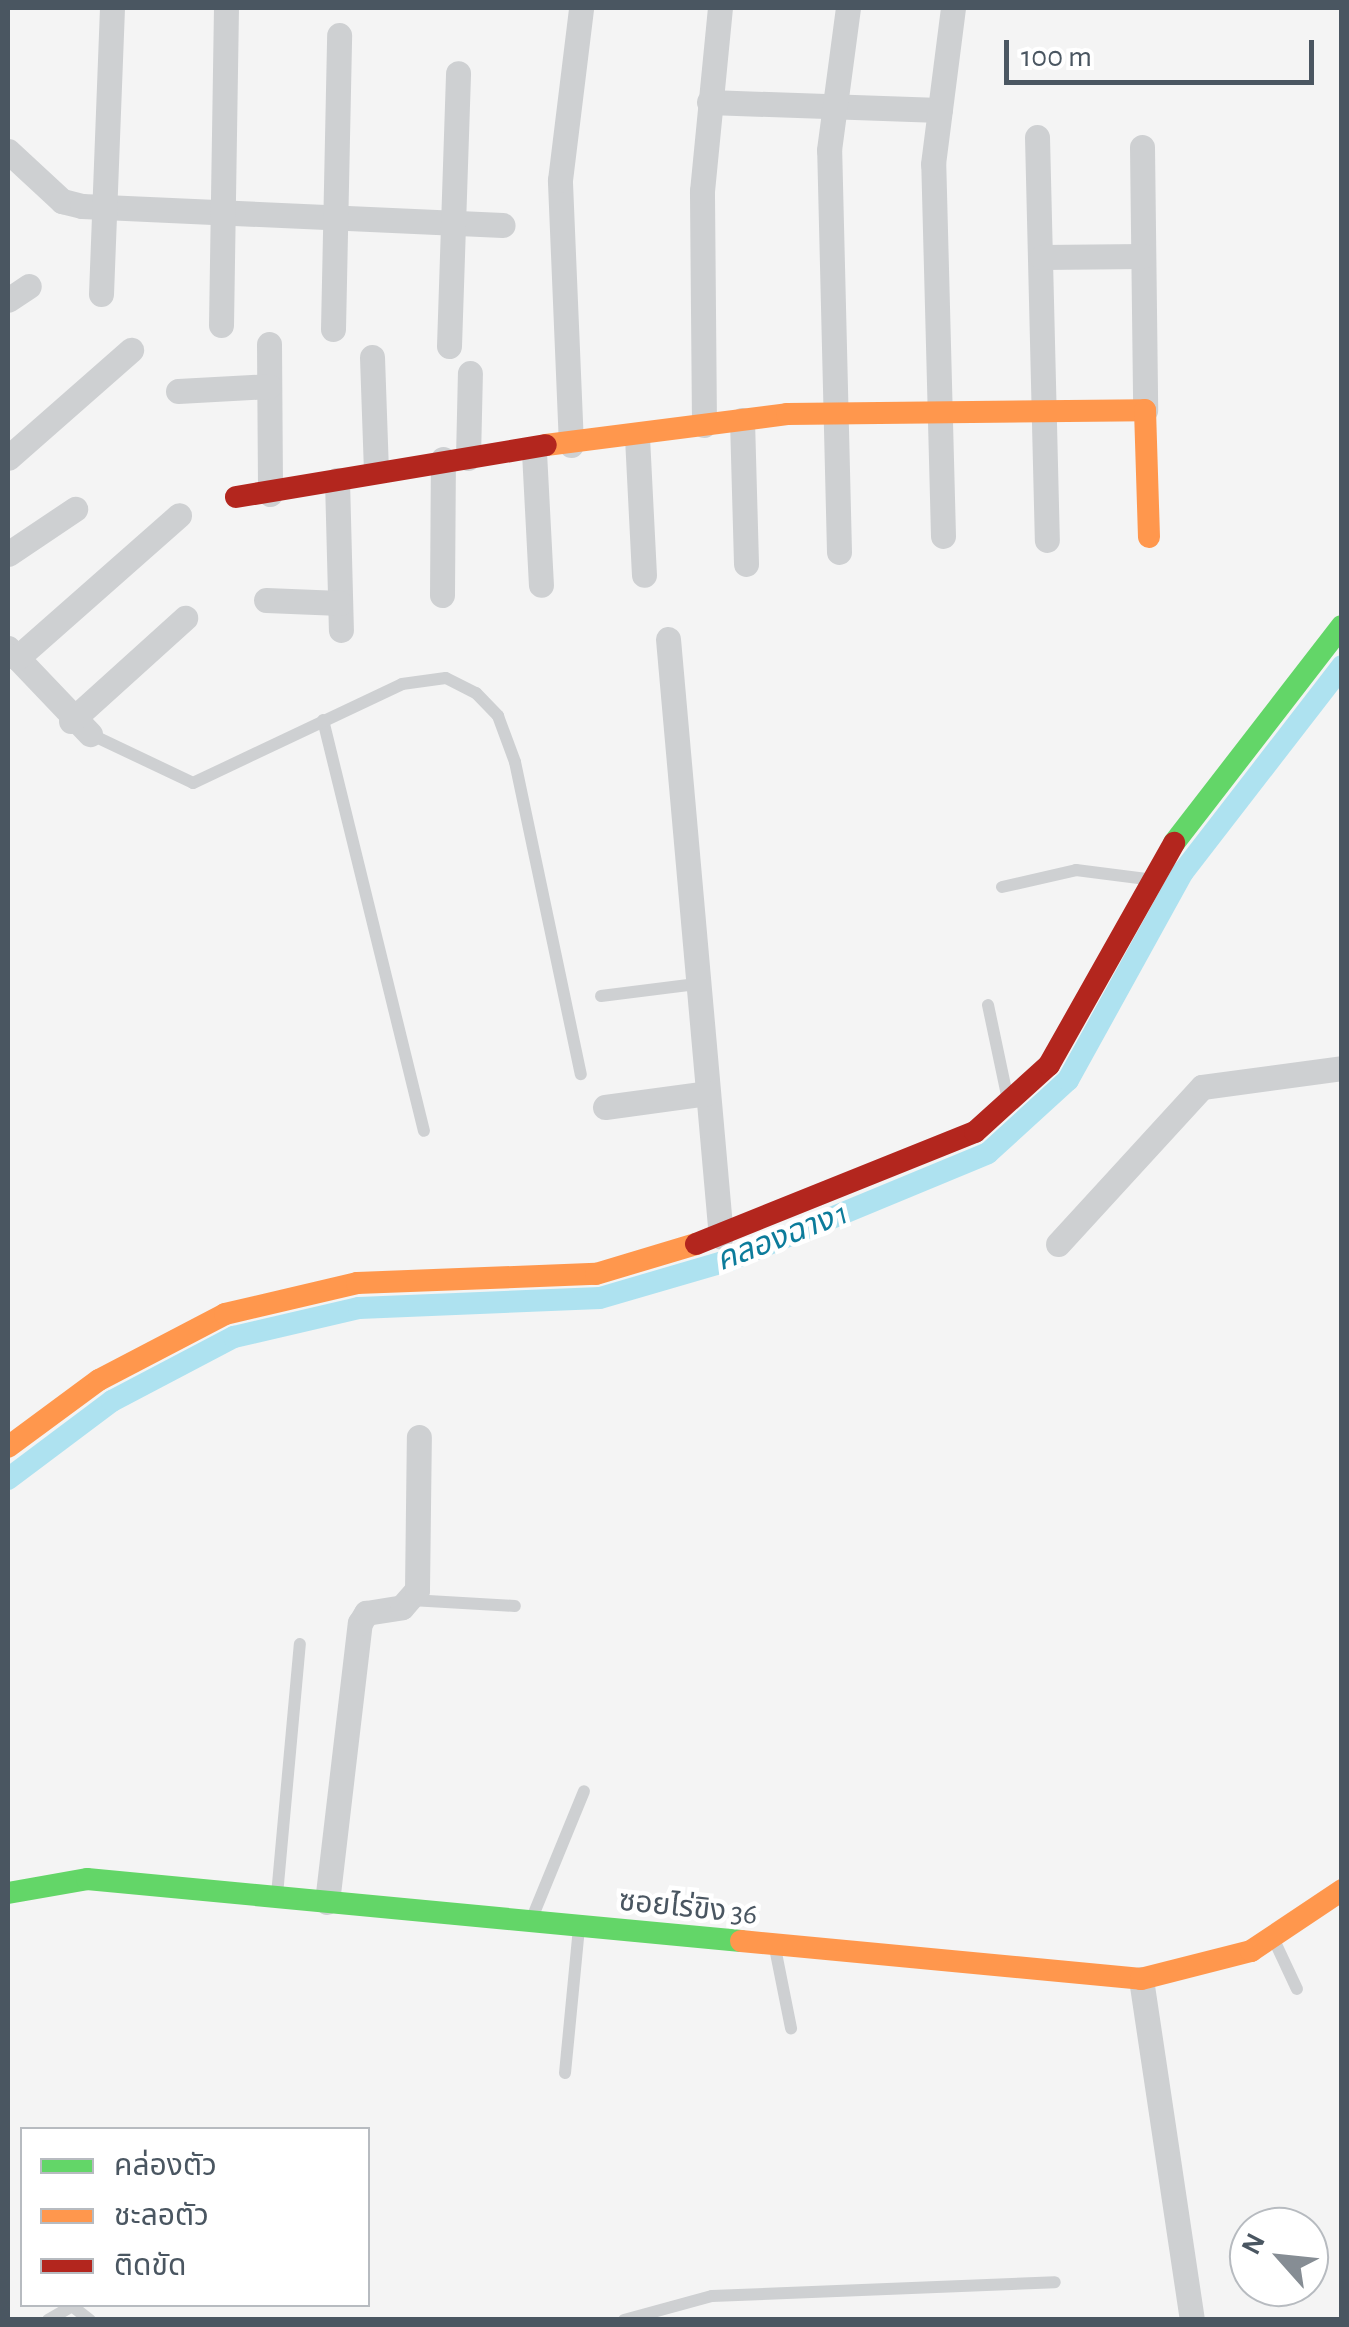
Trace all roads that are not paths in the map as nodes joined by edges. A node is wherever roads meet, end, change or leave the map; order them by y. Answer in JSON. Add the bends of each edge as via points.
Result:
{"nodes":[{"id":1,"x":112,"y":8,"type":"edge"},
{"id":2,"x":226,"y":8,"type":"edge"},
{"id":3,"x":581,"y":8,"type":"edge"},
{"id":4,"x":720,"y":8,"type":"edge"},
{"id":5,"x":848,"y":8,"type":"edge"},
{"id":6,"x":954,"y":8,"type":"edge"},
{"id":7,"x":340,"y":35,"type":"dead end"},
{"id":8,"x":458,"y":74,"type":"dead end"},
{"id":9,"x":709,"y":102,"type":"junction"},
{"id":10,"x":832,"y":104,"type":"junction"},
{"id":11,"x":940,"y":110,"type":"junction"},
{"id":12,"x":1037,"y":138,"type":"dead end"},
{"id":13,"x":1142,"y":147,"type":"dead end"},
{"id":14,"x":8,"y":152,"type":"edge"},
{"id":15,"x":104,"y":207,"type":"junction"},
{"id":16,"x":222,"y":212,"type":"junction"},
{"id":17,"x":337,"y":218,"type":"junction"},
{"id":18,"x":454,"y":222,"type":"junction"},
{"id":19,"x":503,"y":225,"type":"dead end"},
{"id":20,"x":1143,"y":256,"type":"junction"},
{"id":21,"x":1042,"y":257,"type":"junction"},
{"id":22,"x":100,"y":294,"type":"dead end"},
{"id":23,"x":221,"y":325,"type":"dead end"},
{"id":24,"x":333,"y":329,"type":"dead end"},
{"id":25,"x":268,"y":344,"type":"dead end"},
{"id":26,"x":449,"y":346,"type":"dead end"},
{"id":27,"x":130,"y":350,"type":"dead end"},
{"id":28,"x":372,"y":357,"type":"dead end"},
{"id":29,"x":470,"y":373,"type":"dead end"},
{"id":30,"x":269,"y":386,"type":"junction"},
{"id":31,"x":178,"y":391,"type":"dead end"},
{"id":32,"x":940,"y":407,"type":"junction"},
{"id":33,"x":1044,"y":407,"type":"junction"},
{"id":34,"x":1145,"y":410,"type":"junction"},
{"id":35,"x":836,"y":413,"type":"junction"},
{"id":36,"x":742,"y":420,"type":"junction"},
{"id":37,"x":704,"y":425,"type":"junction"},
{"id":38,"x":637,"y":437,"type":"junction"},
{"id":39,"x":571,"y":445,"type":"junction"},
{"id":40,"x":534,"y":452,"type":"junction"},
{"id":41,"x":8,"y":458,"type":"edge"},
{"id":42,"x":455,"y":458,"type":"junction"},
{"id":43,"x":376,"y":470,"type":"junction"},
{"id":44,"x":338,"y":480,"type":"junction"},
{"id":45,"x":270,"y":494,"type":"junction"},
{"id":46,"x":236,"y":497,"type":"dead end"},
{"id":47,"x":75,"y":508,"type":"dead end"},
{"id":48,"x":179,"y":515,"type":"dead end"},
{"id":49,"x":942,"y":536,"type":"dead end"},
{"id":50,"x":1149,"y":537,"type":"dead end"},
{"id":51,"x":1046,"y":540,"type":"dead end"},
{"id":52,"x":839,"y":552,"type":"dead end"},
{"id":53,"x":8,"y":554,"type":"edge"},
{"id":54,"x":746,"y":564,"type":"dead end"},
{"id":55,"x":644,"y":575,"type":"dead end"},
{"id":56,"x":541,"y":585,"type":"dead end"},
{"id":57,"x":442,"y":595,"type":"dead end"},
{"id":58,"x":266,"y":600,"type":"dead end"},
{"id":59,"x":340,"y":603,"type":"junction"},
{"id":60,"x":185,"y":618,"type":"dead end"},
{"id":61,"x":1342,"y":626,"type":"edge"},
{"id":62,"x":341,"y":630,"type":"dead end"},
{"id":63,"x":668,"y":639,"type":"dead end"},
{"id":64,"x":12,"y":653,"type":"edge"},
{"id":65,"x":323,"y":720,"type":"junction"},
{"id":66,"x":81,"y":728,"type":"junction"},
{"id":67,"x":1150,"y":880,"type":"junction"},
{"id":68,"x":1002,"y":887,"type":"dead end"},
{"id":69,"x":696,"y":984,"type":"junction"},
{"id":70,"x":601,"y":996,"type":"dead end"},
{"id":71,"x":988,"y":1006,"type":"dead end"},
{"id":72,"x":1342,"y":1068,"type":"edge"},
{"id":73,"x":581,"y":1074,"type":"dead end"},
{"id":74,"x":707,"y":1093,"type":"junction"},
{"id":75,"x":605,"y":1107,"type":"dead end"},
{"id":76,"x":1009,"y":1107,"type":"junction"},
{"id":77,"x":424,"y":1131,"type":"dead end"},
{"id":78,"x":722,"y":1237,"type":"junction"},
{"id":79,"x":1058,"y":1244,"type":"dead end"},
{"id":80,"x":418,"y":1437,"type":"dead end"},
{"id":81,"x":8,"y":1447,"type":"edge"},
{"id":82,"x":411,"y":1600,"type":"junction"},
{"id":83,"x":515,"y":1606,"type":"dead end"},
{"id":84,"x":300,"y":1644,"type":"dead end"},
{"id":85,"x":584,"y":1792,"type":"dead end"},
{"id":86,"x":1342,"y":1890,"type":"edge"},
{"id":87,"x":8,"y":1893,"type":"edge"},
{"id":88,"x":277,"y":1896,"type":"junction"},
{"id":89,"x":327,"y":1902,"type":"junction"},
{"id":90,"x":531,"y":1922,"type":"junction"},
{"id":91,"x":579,"y":1927,"type":"junction"},
{"id":92,"x":1274,"y":1940,"type":"junction"},
{"id":93,"x":775,"y":1948,"type":"junction"},
{"id":94,"x":1140,"y":1980,"type":"junction"},
{"id":95,"x":1297,"y":1989,"type":"dead end"},
{"id":96,"x":791,"y":2028,"type":"dead end"},
{"id":97,"x":564,"y":2073,"type":"dead end"},
{"id":98,"x":1055,"y":2282,"type":"dead end"},
{"id":99,"x":70,"y":2307,"type":"edge"},
{"id":100,"x":48,"y":2320,"type":"edge"},
{"id":101,"x":624,"y":2320,"type":"edge"},
{"id":102,"x":1192,"y":2320,"type":"edge"}],
"edges":[{"from":1,"to":15,"type":"street"},
{"from":2,"to":16,"type":"street"},
{"from":3,"to":39,"type":"street","via":[[560,180]]},
{"from":4,"to":9,"type":"street"},
{"from":5,"to":10,"type":"street"},
{"from":6,"to":11,"type":"street"},
{"from":7,"to":17,"type":"street"},
{"from":8,"to":18,"type":"street"},
{"from":9,"to":10,"type":"street"},
{"from":9,"to":37,"type":"street"},
{"from":10,"to":11,"type":"street"},
{"from":10,"to":35,"type":"street"},
{"from":11,"to":32,"type":"street"},
{"from":12,"to":21,"type":"street"},
{"from":13,"to":20,"type":"street"},
{"from":14,"to":15,"type":"street","via":[[62,200]]},
{"from":15,"to":16,"type":"street"},
{"from":15,"to":22,"type":"street"},
{"from":16,"to":17,"type":"street"},
{"from":16,"to":23,"type":"street"},
{"from":17,"to":18,"type":"street"},
{"from":17,"to":24,"type":"street"},
{"from":18,"to":19,"type":"street"},
{"from":18,"to":26,"type":"street"},
{"from":20,"to":21,"type":"street"},
{"from":20,"to":34,"type":"street"},
{"from":21,"to":33,"type":"street"},
{"from":25,"to":30,"type":"street"},
{"from":27,"to":41,"type":"street"},
{"from":28,"to":43,"type":"street"},
{"from":29,"to":42,"type":"street"},
{"from":30,"to":31,"type":"street"},
{"from":30,"to":45,"type":"street"},
{"from":32,"to":33,"type":"street"},
{"from":32,"to":35,"type":"street"},
{"from":32,"to":49,"type":"street"},
{"from":33,"to":34,"type":"street"},
{"from":33,"to":51,"type":"street"},
{"from":34,"to":50,"type":"street"},
{"from":35,"to":36,"type":"street"},
{"from":35,"to":52,"type":"street"},
{"from":36,"to":37,"type":"street"},
{"from":36,"to":54,"type":"street"},
{"from":37,"to":38,"type":"street"},
{"from":38,"to":39,"type":"street"},
{"from":38,"to":55,"type":"street"},
{"from":39,"to":40,"type":"street"},
{"from":40,"to":42,"type":"street"},
{"from":40,"to":56,"type":"street"},
{"from":42,"to":43,"type":"street"},
{"from":42,"to":57,"type":"street"},
{"from":43,"to":44,"type":"street"},
{"from":44,"to":45,"type":"street"},
{"from":44,"to":59,"type":"street"},
{"from":45,"to":46,"type":"street"},
{"from":47,"to":53,"type":"street"},
{"from":48,"to":64,"type":"street"},
{"from":58,"to":59,"type":"street"},
{"from":59,"to":62,"type":"street"},
{"from":60,"to":66,"type":"street"},
{"from":61,"to":67,"type":"street"},
{"from":63,"to":69,"type":"street"},
{"from":64,"to":66,"type":"street"},
{"from":65,"to":66,"type":"lane","via":[[193,783]]},
{"from":65,"to":73,"type":"lane","via":[[402,684],[446,678],[498,716]]},
{"from":65,"to":77,"type":"lane"},
{"from":67,"to":68,"type":"lane","via":[[1076,870]]},
{"from":67,"to":76,"type":"street","via":[[1074,1030]]},
{"from":69,"to":70,"type":"lane"},
{"from":69,"to":74,"type":"street"},
{"from":71,"to":76,"type":"lane"},
{"from":72,"to":79,"type":"street","via":[[1202,1087]]},
{"from":74,"to":75,"type":"street"},
{"from":74,"to":78,"type":"street"},
{"from":76,"to":78,"type":"street","via":[[942,1150]]},
{"from":78,"to":81,"type":"street","via":[[596,1274],[357,1283],[240,1310],[99,1380]]},
{"from":80,"to":82,"type":"street"},
{"from":82,"to":83,"type":"lane"},
{"from":82,"to":89,"type":"street","via":[[360,1623]]},
{"from":84,"to":88,"type":"lane"},
{"from":85,"to":90,"type":"lane"},
{"from":86,"to":92,"type":"street","name":"ซอยไร่ขิง 36"},
{"from":87,"to":88,"type":"street","name":"ซอยไร่ขิง 36","via":[[87,1879]]},
{"from":88,"to":89,"type":"street","name":"ซอยไร่ขิง 36"},
{"from":89,"to":90,"type":"street","name":"ซอยไร่ขิง 36"},
{"from":90,"to":91,"type":"street","name":"ซอยไร่ขิง 36"},
{"from":91,"to":93,"type":"street","name":"ซอยไร่ขิง 36"},
{"from":91,"to":97,"type":"lane"},
{"from":92,"to":94,"type":"street","name":"ซอยไร่ขิง 36"},
{"from":92,"to":95,"type":"lane"},
{"from":93,"to":94,"type":"street","name":"ซอยไร่ขิง 36"},
{"from":93,"to":96,"type":"lane"},
{"from":94,"to":102,"type":"street"},
{"from":98,"to":101,"type":"lane","via":[[712,2296]]},
{"from":99,"to":100,"type":"lane"}]}
